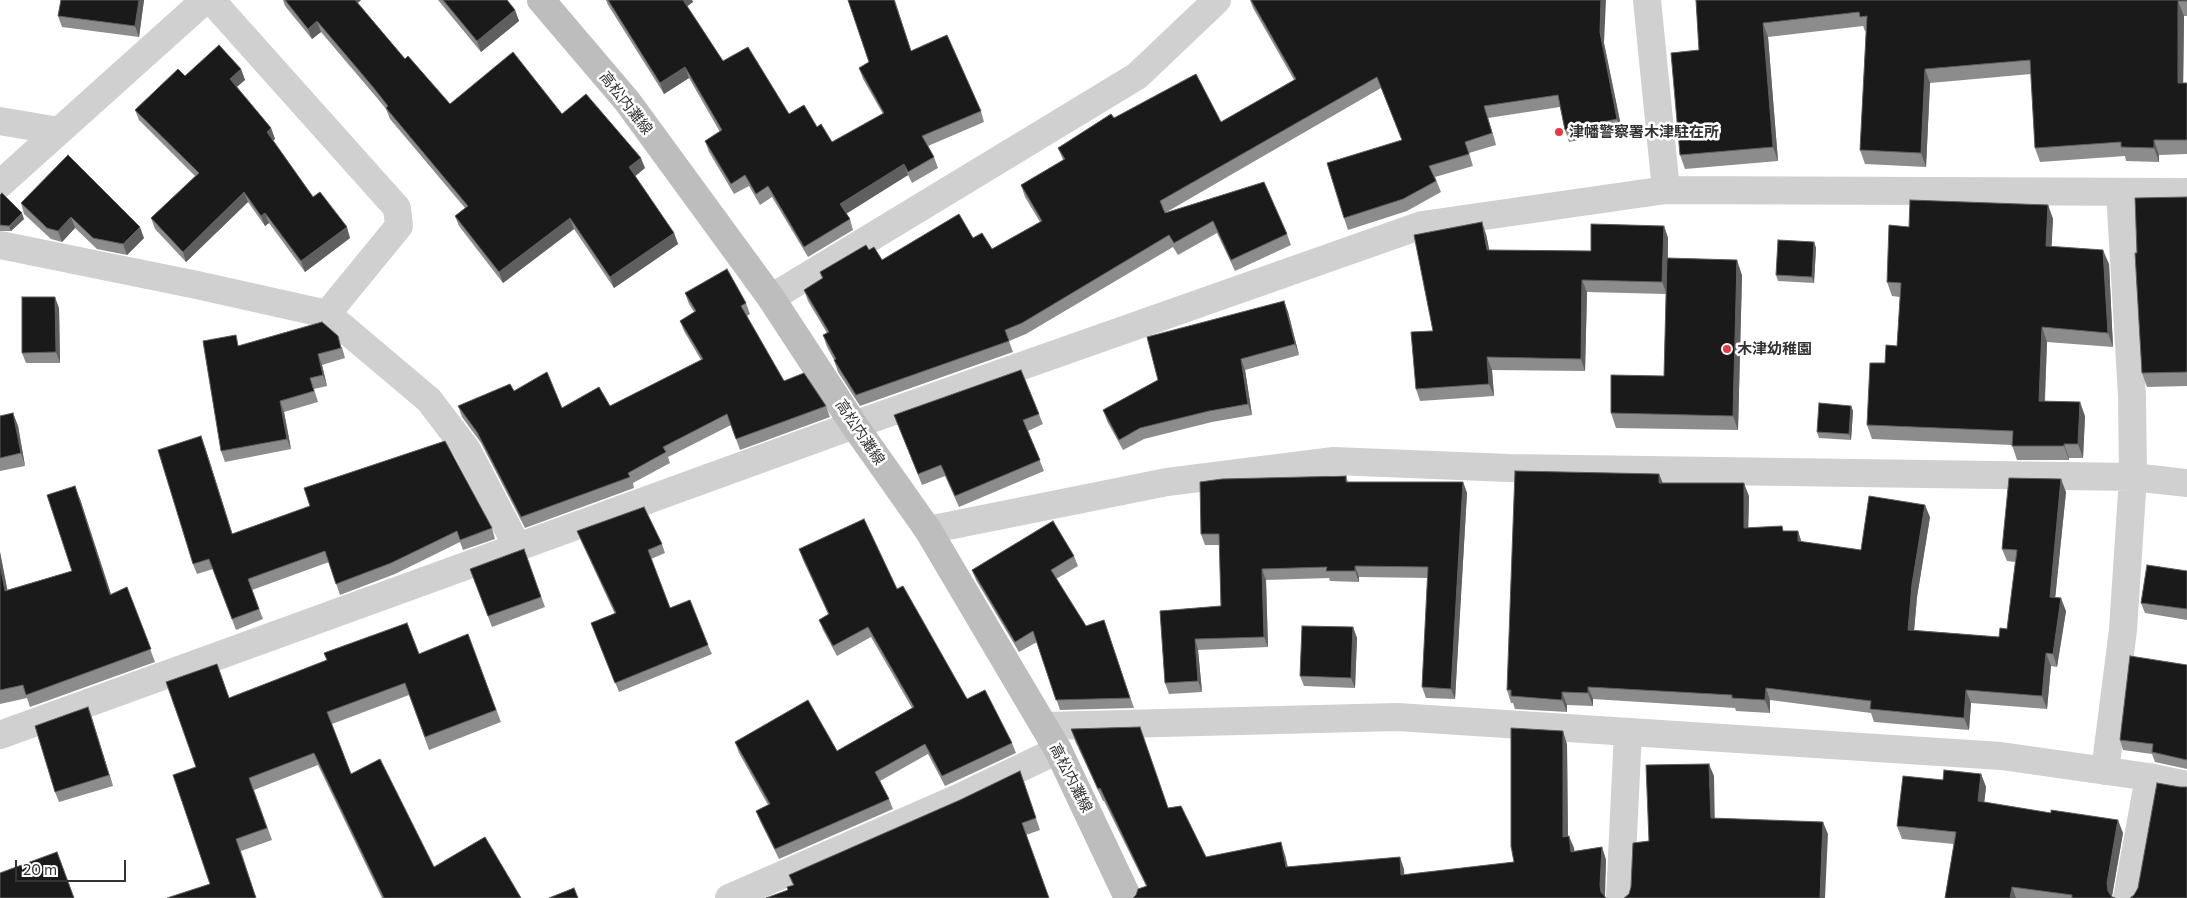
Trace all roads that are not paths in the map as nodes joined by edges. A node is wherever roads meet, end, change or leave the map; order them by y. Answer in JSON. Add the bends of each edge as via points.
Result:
{"nodes":[{"id":1,"x":205,"y":0,"type":"edge"},
{"id":2,"x":211,"y":0,"type":"edge"},
{"id":3,"x":541,"y":0,"type":"edge"},
{"id":4,"x":1217,"y":0,"type":"edge"},
{"id":5,"x":1647,"y":0,"type":"edge"},
{"id":6,"x":0,"y":121,"type":"edge"},
{"id":7,"x":59,"y":131,"type":"junction"},
{"id":8,"x":0,"y":184,"type":"edge"},
{"id":9,"x":1666,"y":190,"type":"junction"},
{"id":10,"x":2120,"y":192,"type":"junction"},
{"id":11,"x":2187,"y":192,"type":"edge"},
{"id":12,"x":0,"y":245,"type":"edge"},
{"id":13,"x":771,"y":298,"type":"junction"},
{"id":14,"x":327,"y":314,"type":"junction"},
{"id":15,"x":854,"y":425,"type":"junction"},
{"id":16,"x":2133,"y":477,"type":"junction"},
{"id":17,"x":2187,"y":483,"type":"edge"},
{"id":18,"x":928,"y":530,"type":"junction"},
{"id":19,"x":518,"y":548,"type":"junction"},
{"id":20,"x":1044,"y":726,"type":"junction"},
{"id":21,"x":1628,"y":732,"type":"junction"},
{"id":22,"x":0,"y":735,"type":"edge"},
{"id":23,"x":1058,"y":750,"type":"junction"},
{"id":24,"x":2106,"y":771,"type":"junction"},
{"id":25,"x":2149,"y":777,"type":"junction"},
{"id":26,"x":2187,"y":785,"type":"edge"},
{"id":27,"x":730,"y":898,"type":"edge"},
{"id":28,"x":1128,"y":898,"type":"edge"},
{"id":29,"x":1620,"y":898,"type":"edge"},
{"id":30,"x":2127,"y":898,"type":"edge"}],
"edges":[{"from":1,"to":7,"type":"street"},
{"from":2,"to":14,"type":"street","via":[[397,208],[399,226]]},
{"from":3,"to":13,"type":"main road","name":"高松内灘線","via":[[627,101]]},
{"from":4,"to":13,"type":"street","via":[[1137,76]]},
{"from":5,"to":9,"type":"street"},
{"from":6,"to":7,"type":"street"},
{"from":7,"to":8,"type":"street"},
{"from":9,"to":10,"type":"street"},
{"from":9,"to":15,"type":"street","via":[[1422,225]]},
{"from":10,"to":11,"type":"street"},
{"from":10,"to":16,"type":"street","via":[[2132,396]]},
{"from":12,"to":14,"type":"street"},
{"from":13,"to":15,"type":"main road","name":"高松内灘線"},
{"from":14,"to":19,"type":"street","via":[[429,400],[467,450]]},
{"from":15,"to":18,"type":"main road","name":"高松内灘線"},
{"from":15,"to":19,"type":"street"},
{"from":16,"to":17,"type":"street"},
{"from":16,"to":18,"type":"street","via":[[1509,468],[1334,461],[1167,482]]},
{"from":16,"to":24,"type":"street","via":[[2124,630]]},
{"from":18,"to":20,"type":"main road","name":"高松内灘線"},
{"from":19,"to":22,"type":"street"},
{"from":20,"to":21,"type":"street","via":[[1397,717]]},
{"from":20,"to":23,"type":"main road","name":"高松内灘線"},
{"from":21,"to":24,"type":"street","via":[[2001,756]]},
{"from":21,"to":29,"type":"street"},
{"from":23,"to":27,"type":"street","via":[[958,798]]},
{"from":23,"to":28,"type":"main road","name":"高松内灘線"},
{"from":24,"to":25,"type":"street"},
{"from":25,"to":26,"type":"street"},
{"from":25,"to":30,"type":"street"}]}
